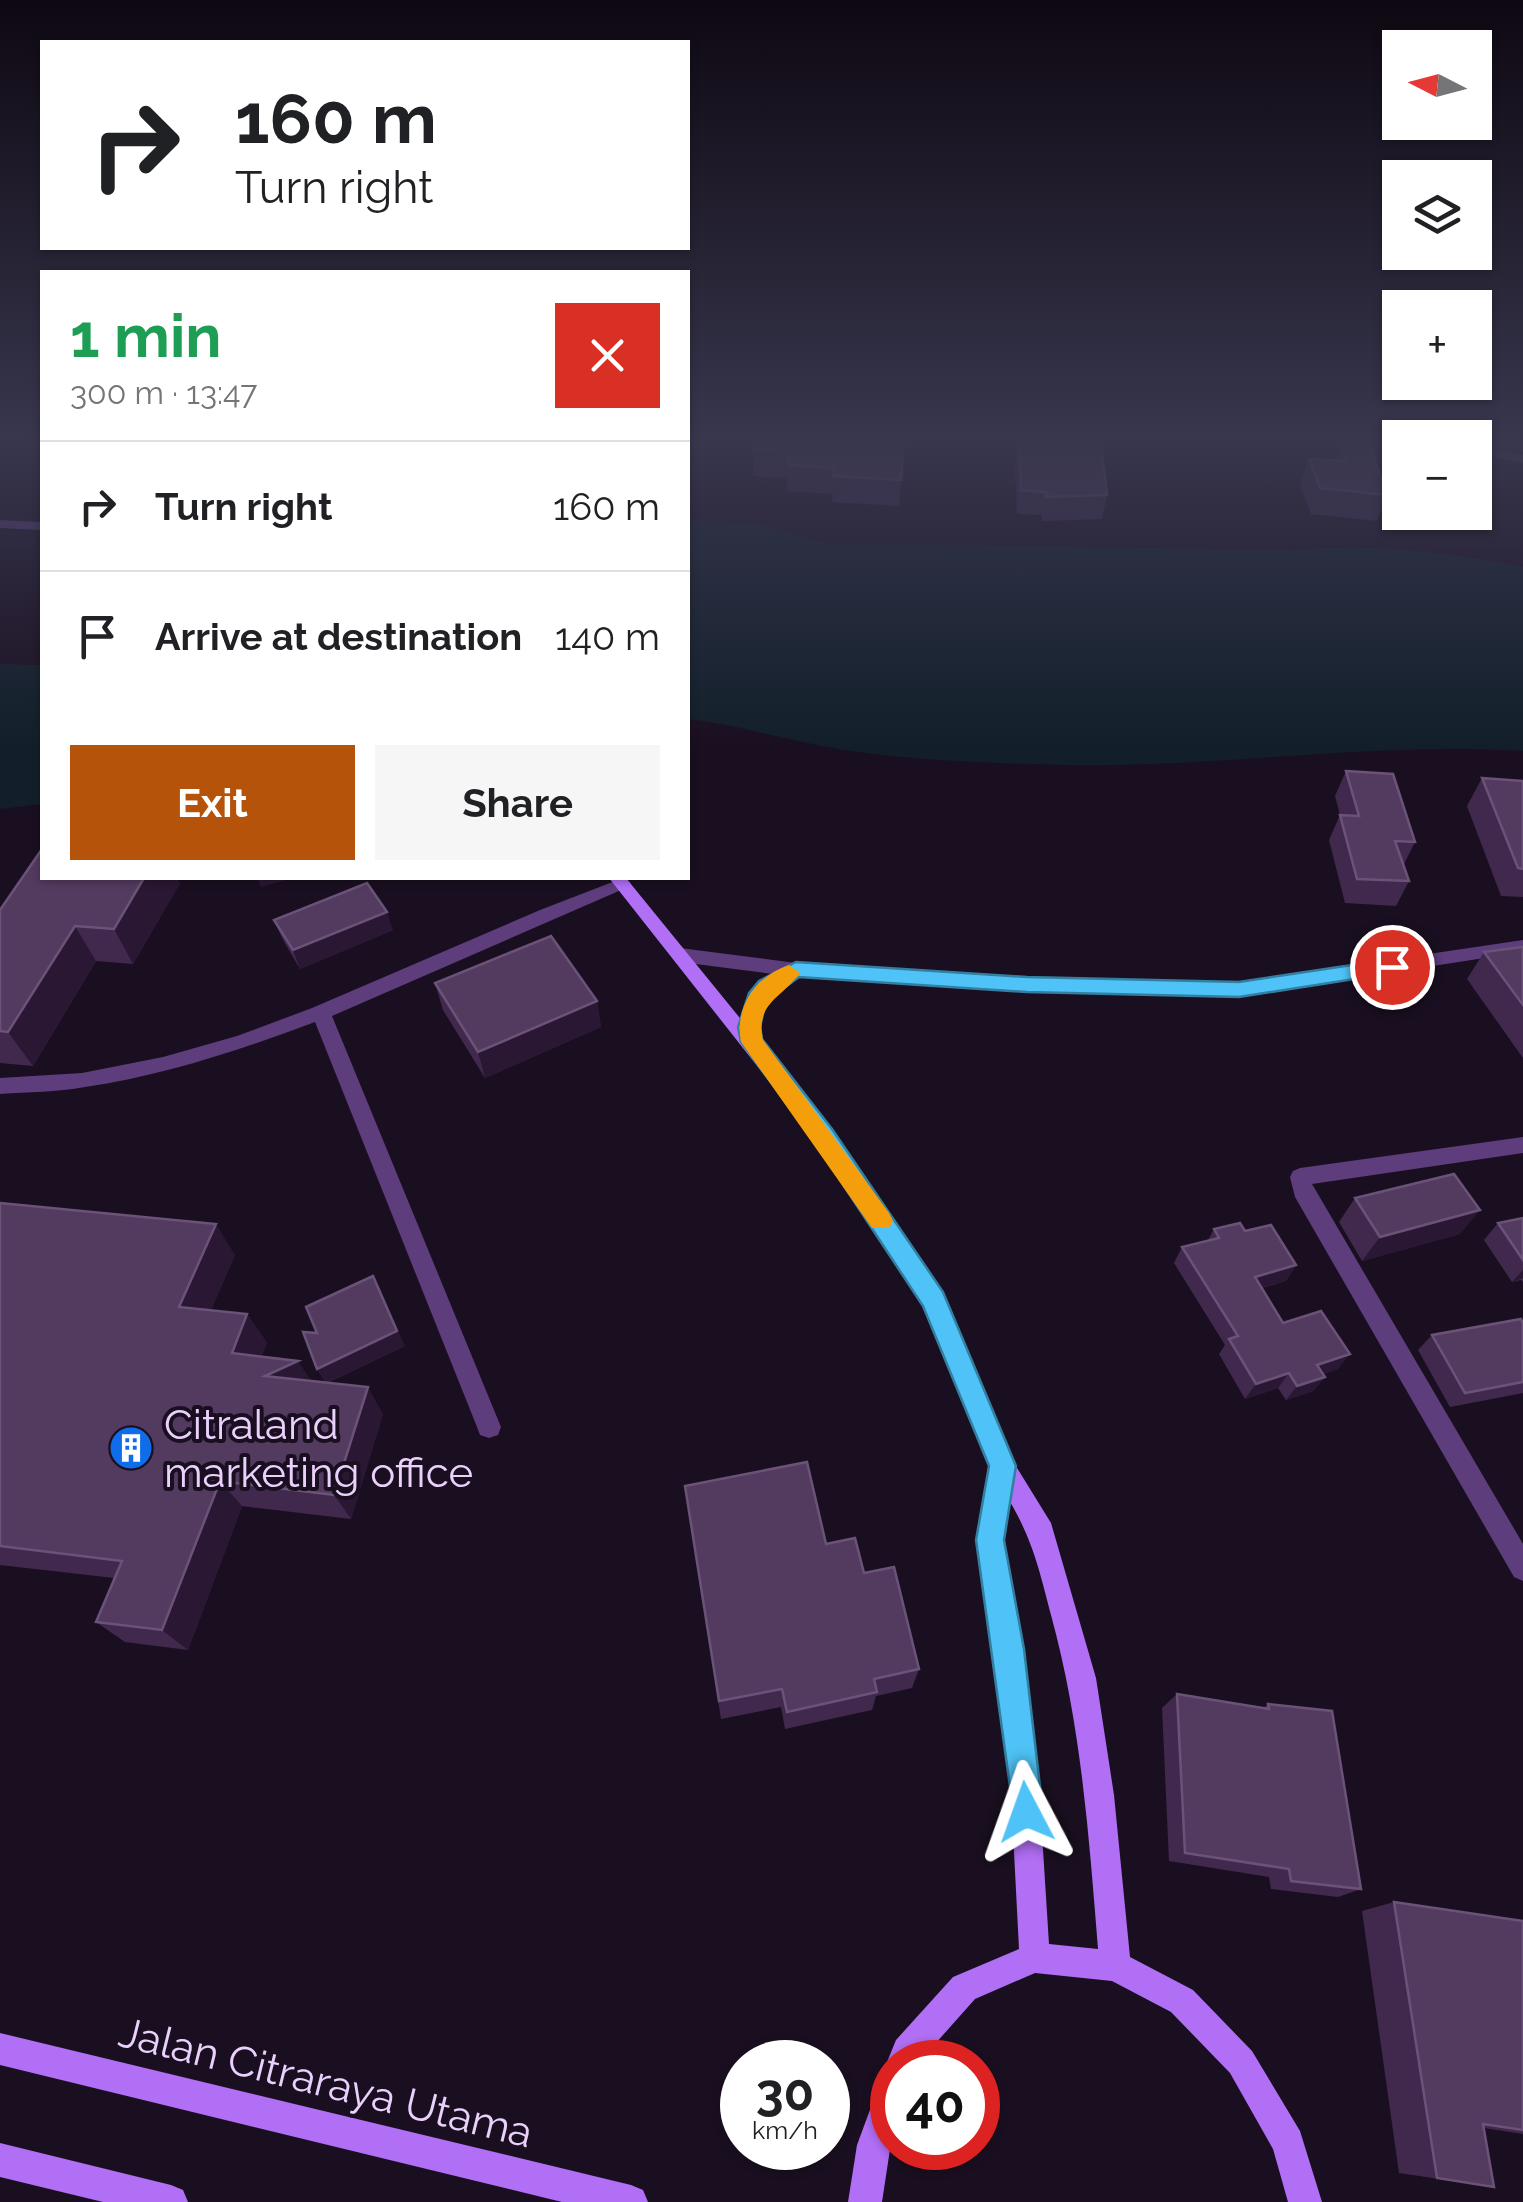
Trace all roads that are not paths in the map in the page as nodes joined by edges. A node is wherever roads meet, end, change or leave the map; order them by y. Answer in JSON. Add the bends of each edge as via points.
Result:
{"nodes":[{"id":1,"x":620,"y":880,"type":"edge"},
{"id":2,"x":1523,"y":946,"type":"edge"},
{"id":3,"x":680,"y":954,"type":"junction"},
{"id":4,"x":796,"y":970,"type":"junction"},
{"id":5,"x":322,"y":1015,"type":"junction"},
{"id":6,"x":752,"y":1042,"type":"junction"},
{"id":7,"x":0,"y":1086,"type":"edge"},
{"id":8,"x":1523,"y":1145,"type":"edge"},
{"id":9,"x":489,"y":1428,"type":"dead end"},
{"id":10,"x":1002,"y":1466,"type":"junction"},
{"id":11,"x":1523,"y":1568,"type":"edge"},
{"id":12,"x":1035,"y":1958,"type":"junction"},
{"id":13,"x":1115,"y":1966,"type":"junction"},
{"id":14,"x":917,"y":2040,"type":"edge"},
{"id":15,"x":0,"y":2049,"type":"edge"},
{"id":16,"x":0,"y":2160,"type":"edge"},
{"id":17,"x":870,"y":2166,"type":"edge"},
{"id":18,"x":172,"y":2202,"type":"edge"},
{"id":19,"x":631,"y":2202,"type":"edge"},
{"id":20,"x":865,"y":2202,"type":"edge"},
{"id":21,"x":1305,"y":2202,"type":"edge"}],
"edges":[{"from":1,"to":3,"type":"street"},
{"from":1,"to":5,"type":"street"},
{"from":2,"to":4,"type":"street","via":[[1239,990]]},
{"from":3,"to":4,"type":"street"},
{"from":3,"to":6,"type":"street"},
{"from":4,"to":6,"type":"street","via":[[756,999]]},
{"from":5,"to":7,"type":"street","via":[[113,1074]]},
{"from":5,"to":9,"type":"street"},
{"from":6,"to":10,"type":"street","via":[[934,1300]]},
{"from":8,"to":11,"type":"street","via":[[1300,1177],[1302,1191]]},
{"from":10,"to":12,"type":"street","via":[[990,1540],[1009,1649]]},
{"from":10,"to":13,"type":"street","via":[[1042,1532],[1082,1678]]},
{"from":12,"to":13,"type":"street"},
{"from":12,"to":14,"type":"street","via":[[964,1988]]},
{"from":13,"to":21,"type":"street","via":[[1182,2001],[1242,2062],[1288,2143]]},
{"from":15,"to":19,"type":"street","name":"Jalan Citraraya Utama"},
{"from":16,"to":18,"type":"street"},
{"from":17,"to":20,"type":"street"}]}
